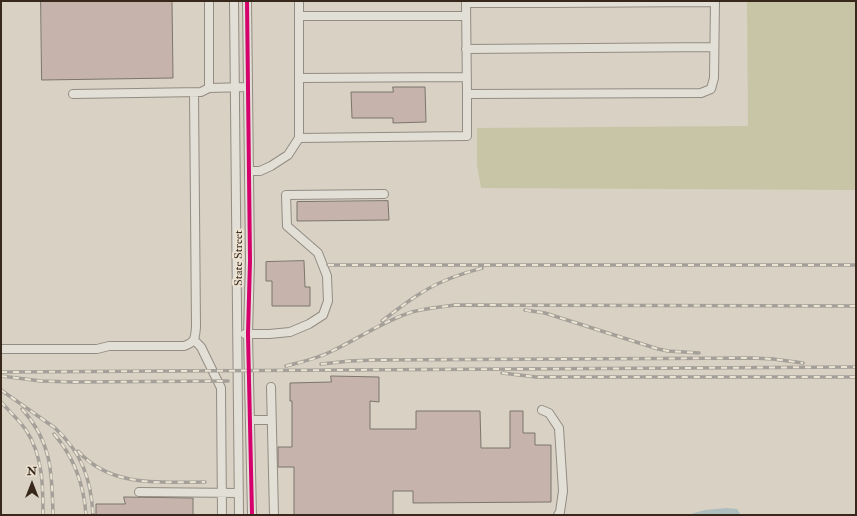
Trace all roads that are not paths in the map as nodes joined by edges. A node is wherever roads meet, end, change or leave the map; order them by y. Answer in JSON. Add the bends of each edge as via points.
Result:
{"nodes":[{"id":1,"x":208,"y":1,"type":"edge"},
{"id":2,"x":234,"y":1,"type":"edge"},
{"id":3,"x":247,"y":1,"type":"edge"},
{"id":4,"x":299,"y":1,"type":"edge"},
{"id":5,"x":714,"y":1,"type":"edge"},
{"id":6,"x":466,"y":2,"type":"edge"},
{"id":7,"x":550,"y":2,"type":"edge"},
{"id":8,"x":299,"y":16,"type":"junction"},
{"id":9,"x":466,"y":16,"type":"junction"},
{"id":10,"x":714,"y":48,"type":"junction"},
{"id":11,"x":466,"y":49,"type":"junction"},
{"id":12,"x":467,"y":77,"type":"junction"},
{"id":13,"x":298,"y":78,"type":"junction"},
{"id":14,"x":235,"y":87,"type":"junction"},
{"id":15,"x":248,"y":87,"type":"junction"},
{"id":16,"x":209,"y":88,"type":"junction"},
{"id":17,"x":194,"y":93,"type":"junction"},
{"id":18,"x":73,"y":94,"type":"dead end"},
{"id":19,"x":467,"y":94,"type":"junction"},
{"id":20,"x":299,"y":138,"type":"junction"},
{"id":21,"x":249,"y":171,"type":"junction"},
{"id":22,"x":384,"y":194,"type":"dead end"},
{"id":23,"x":238,"y":334,"type":"junction"},
{"id":24,"x":248,"y":334,"type":"junction"},
{"id":25,"x":194,"y":340,"type":"junction"},
{"id":26,"x":1,"y":349,"type":"edge"},
{"id":27,"x":271,"y":387,"type":"dead end"},
{"id":28,"x":542,"y":410,"type":"dead end"},
{"id":29,"x":250,"y":420,"type":"junction"},
{"id":30,"x":272,"y":420,"type":"junction"},
{"id":31,"x":140,"y":492,"type":"dead end"},
{"id":32,"x":222,"y":493,"type":"junction"},
{"id":33,"x":239,"y":493,"type":"junction"},
{"id":34,"x":222,"y":515,"type":"edge"},
{"id":35,"x":239,"y":515,"type":"edge"},
{"id":36,"x":252,"y":515,"type":"edge"},
{"id":37,"x":274,"y":515,"type":"edge"},
{"id":38,"x":558,"y":515,"type":"edge"}],
"edges":[{"from":1,"to":16,"type":"street"},
{"from":2,"to":14,"type":"street","name":"State Street"},
{"from":3,"to":15,"type":"street","name":"State Street"},
{"from":4,"to":8,"type":"street"},
{"from":5,"to":7,"type":"street"},
{"from":5,"to":10,"type":"street"},
{"from":6,"to":7,"type":"street"},
{"from":6,"to":9,"type":"street"},
{"from":8,"to":9,"type":"street"},
{"from":8,"to":13,"type":"street"},
{"from":9,"to":11,"type":"street"},
{"from":10,"to":11,"type":"street"},
{"from":10,"to":19,"type":"street","via":[[714,78],[711,89],[700,93]]},
{"from":11,"to":12,"type":"street"},
{"from":12,"to":13,"type":"street"},
{"from":12,"to":19,"type":"street"},
{"from":13,"to":20,"type":"street"},
{"from":14,"to":15,"type":"street"},
{"from":14,"to":16,"type":"street"},
{"from":14,"to":23,"type":"street","name":"State Street"},
{"from":15,"to":21,"type":"street","name":"State Street"},
{"from":16,"to":17,"type":"street"},
{"from":17,"to":18,"type":"street"},
{"from":17,"to":25,"type":"street"},
{"from":19,"to":20,"type":"street","via":[[467,136]]},
{"from":20,"to":21,"type":"street","via":[[288,156],[260,171]]},
{"from":21,"to":24,"type":"street","name":"State Street"},
{"from":22,"to":24,"type":"street","via":[[286,195],[287,226],[318,253],[327,276],[328,301],[322,315],[290,332]]},
{"from":23,"to":24,"type":"street"},
{"from":23,"to":33,"type":"street","name":"State Street"},
{"from":24,"to":29,"type":"street","name":"State Street"},
{"from":25,"to":26,"type":"street","via":[[184,346]]},
{"from":25,"to":32,"type":"street","via":[[201,347],[221,388]]},
{"from":27,"to":30,"type":"street"},
{"from":28,"to":38,"type":"street","via":[[549,413],[559,428],[563,491]]},
{"from":29,"to":30,"type":"street"},
{"from":29,"to":36,"type":"street","name":"State Street"},
{"from":30,"to":37,"type":"street"},
{"from":31,"to":32,"type":"street"},
{"from":32,"to":33,"type":"street"},
{"from":32,"to":34,"type":"street"},
{"from":33,"to":35,"type":"street","name":"State Street"}]}
